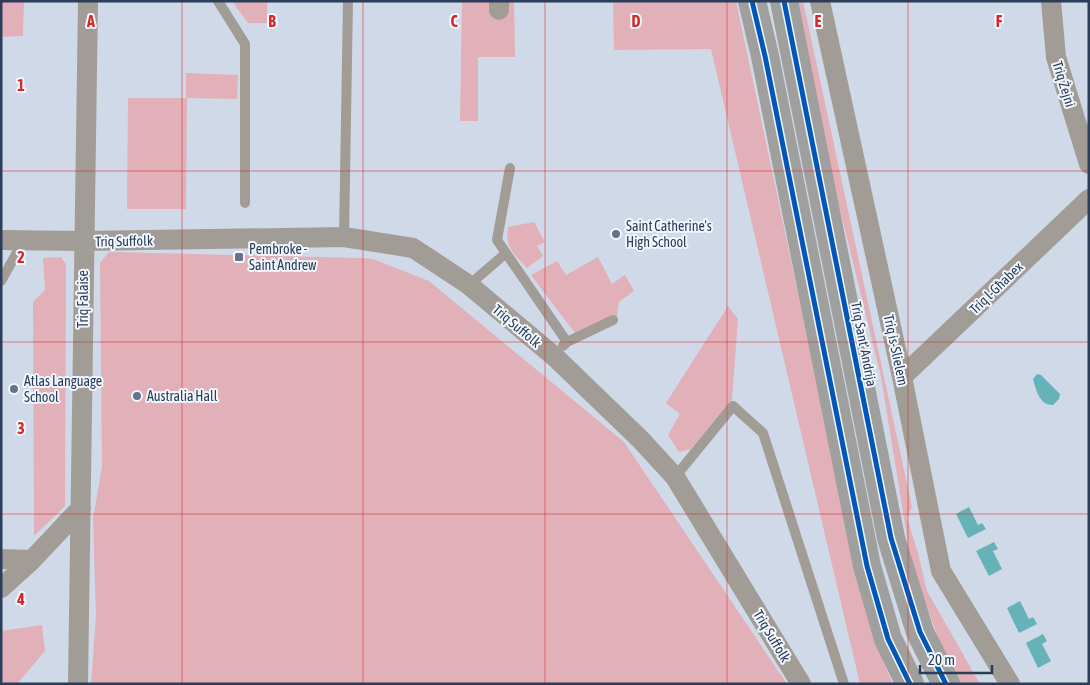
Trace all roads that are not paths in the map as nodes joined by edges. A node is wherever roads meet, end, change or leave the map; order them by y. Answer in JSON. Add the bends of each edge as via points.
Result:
{"nodes":[{"id":1,"x":88,"y":1,"type":"edge"},
{"id":2,"x":218,"y":1,"type":"edge"},
{"id":3,"x":348,"y":1,"type":"edge"},
{"id":4,"x":752,"y":1,"type":"edge"},
{"id":5,"x":784,"y":1,"type":"edge"},
{"id":6,"x":820,"y":1,"type":"edge"},
{"id":7,"x":1051,"y":1,"type":"edge"},
{"id":8,"x":1089,"y":164,"type":"edge"},
{"id":9,"x":510,"y":168,"type":"dead end"},
{"id":10,"x":1089,"y":198,"type":"edge"},
{"id":11,"x":245,"y":203,"type":"dead end"},
{"id":12,"x":344,"y":237,"type":"junction"},
{"id":13,"x":1,"y":240,"type":"edge"},
{"id":14,"x":24,"y":240,"type":"junction"},
{"id":15,"x":83,"y":241,"type":"junction"},
{"id":16,"x":505,"y":254,"type":"junction"},
{"id":17,"x":1,"y":281,"type":"edge"},
{"id":18,"x":470,"y":285,"type":"junction"},
{"id":19,"x":613,"y":320,"type":"dead end"},
{"id":20,"x":561,"y":350,"type":"junction"},
{"id":21,"x":902,"y":377,"type":"junction"},
{"id":22,"x":675,"y":477,"type":"junction"},
{"id":23,"x":81,"y":508,"type":"junction"},
{"id":24,"x":1,"y":559,"type":"edge"},
{"id":25,"x":32,"y":560,"type":"junction"},
{"id":26,"x":1,"y":588,"type":"edge"},
{"id":27,"x":78,"y":684,"type":"edge"},
{"id":28,"x":801,"y":684,"type":"edge"},
{"id":29,"x":844,"y":684,"type":"edge"},
{"id":30,"x":910,"y":684,"type":"edge"},
{"id":31,"x":946,"y":684,"type":"edge"},
{"id":32,"x":1010,"y":684,"type":"edge"}],
"edges":[{"from":1,"to":15,"type":"street","name":"Triq Falaise"},
{"from":2,"to":11,"type":"lane","via":[[245,44]]},
{"from":3,"to":12,"type":"lane"},
{"from":4,"to":30,"type":"highway","via":[[867,566],[888,638]]},
{"from":5,"to":31,"type":"highway","name":"Triq Sant' Andrija","via":[[891,538],[920,632]]},
{"from":6,"to":21,"type":"street","name":"Triq is-Slielem"},
{"from":7,"to":8,"type":"street","name":"Triq Żejni","via":[[1056,58]]},
{"from":9,"to":16,"type":"lane","via":[[497,240]]},
{"from":10,"to":21,"type":"street","name":"Triq l-Għabex"},
{"from":12,"to":15,"type":"street","name":"Triq Suffolk"},
{"from":12,"to":18,"type":"street","name":"Triq Suffolk","via":[[413,248]]},
{"from":13,"to":14,"type":"street","name":"Triq Suffolk"},
{"from":14,"to":15,"type":"street","name":"Triq Suffolk"},
{"from":14,"to":17,"type":"lane"},
{"from":15,"to":23,"type":"street","name":"Triq Falaise"},
{"from":16,"to":18,"type":"lane"},
{"from":16,"to":20,"type":"lane"},
{"from":18,"to":20,"type":"street","name":"Triq Suffolk"},
{"from":19,"to":20,"type":"lane"},
{"from":20,"to":22,"type":"street","name":"Triq Suffolk"},
{"from":21,"to":32,"type":"street","name":"Triq is-Slielem","via":[[941,570]]},
{"from":22,"to":28,"type":"street","name":"Triq Suffolk"},
{"from":22,"to":29,"type":"lane","via":[[733,406],[763,433]]},
{"from":23,"to":25,"type":"street"},
{"from":23,"to":27,"type":"street","name":"Triq Falaise"},
{"from":24,"to":25,"type":"street"},
{"from":25,"to":26,"type":"street"}]}
